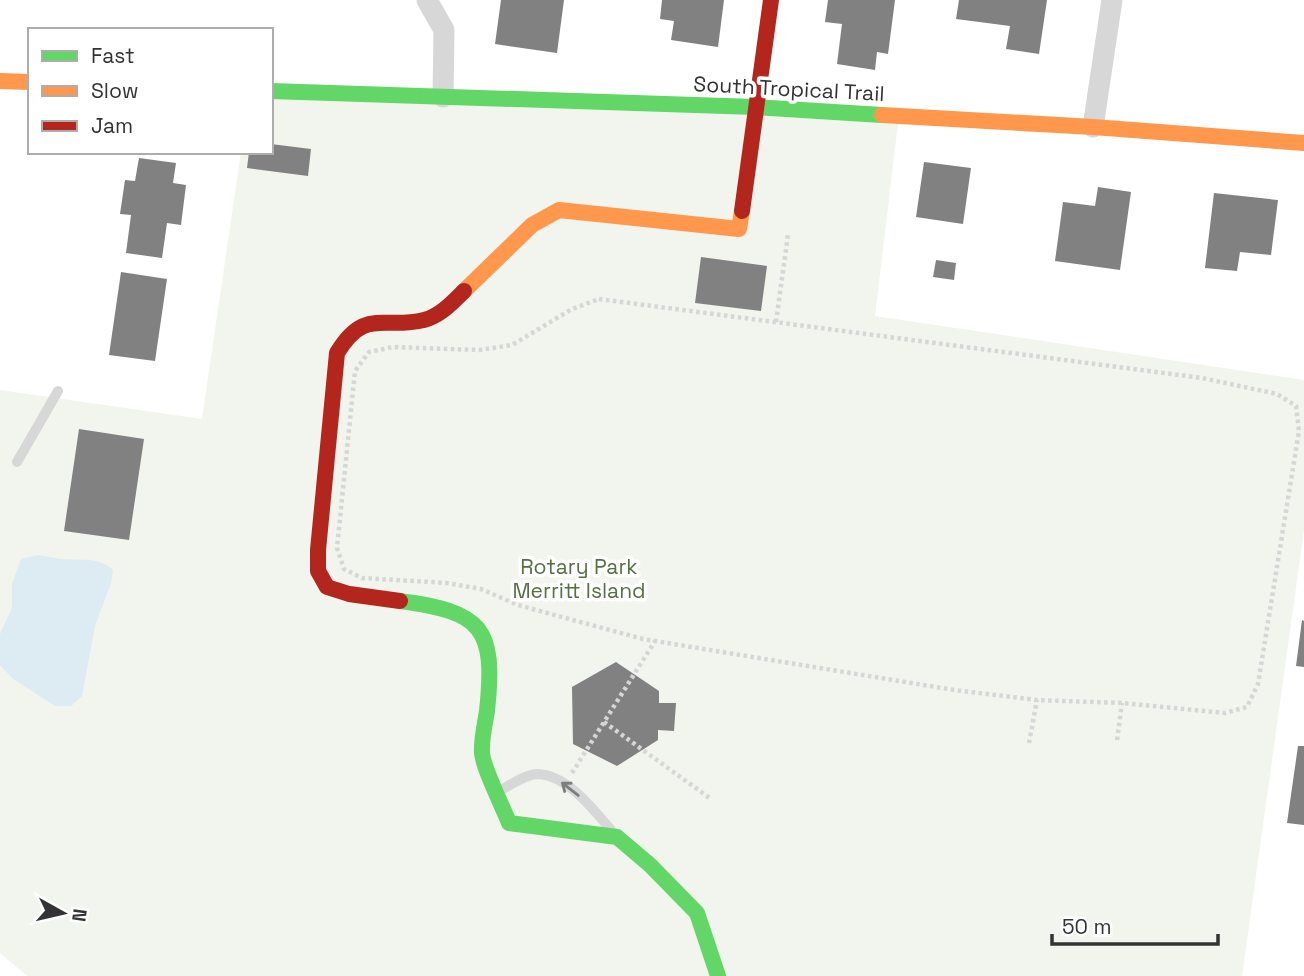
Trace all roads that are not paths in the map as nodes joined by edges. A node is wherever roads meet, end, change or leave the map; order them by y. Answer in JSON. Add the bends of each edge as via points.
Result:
{"nodes":[{"id":1,"x":427,"y":0,"type":"edge"},
{"id":2,"x":771,"y":0,"type":"edge"},
{"id":3,"x":1112,"y":0,"type":"edge"},
{"id":4,"x":0,"y":81,"type":"edge"},
{"id":5,"x":28,"y":82,"type":"edge"},
{"id":6,"x":273,"y":91,"type":"edge"},
{"id":7,"x":443,"y":97,"type":"junction"},
{"id":8,"x":755,"y":107,"type":"junction"},
{"id":9,"x":1093,"y":127,"type":"junction"},
{"id":10,"x":1304,"y":143,"type":"edge"},
{"id":11,"x":58,"y":391,"type":"dead end"},
{"id":12,"x":17,"y":462,"type":"dead end"},
{"id":13,"x":497,"y":793,"type":"junction"},
{"id":14,"x":617,"y":837,"type":"junction"},
{"id":15,"x":718,"y":976,"type":"edge"}],
"edges":[{"from":1,"to":7,"type":"street","via":[[444,30]]},
{"from":2,"to":8,"type":"street"},
{"from":3,"to":9,"type":"street"},
{"from":4,"to":5,"type":"street"},
{"from":6,"to":7,"type":"street","name":"South Tropical Trail"},
{"from":7,"to":8,"type":"street","name":"South Tropical Trail"},
{"from":8,"to":9,"type":"street","name":"South Tropical Trail"},
{"from":8,"to":13,"type":"street","via":[[739,229],[559,211],[532,225],[445,309],[425,320],[367,324],[348,335],[337,353],[318,571],[327,587],[349,594],[440,606],[467,617],[486,642],[491,674],[482,754]]},
{"from":9,"to":10,"type":"street","name":"South Tropical Trail"},
{"from":11,"to":12,"type":"lane"},
{"from":13,"to":14,"type":"street","via":[[509,823]]},
{"from":14,"to":13,"type":"lane","one_way":true,"via":[[565,783],[538,774]]},
{"from":14,"to":15,"type":"street","via":[[697,913]]}]}
